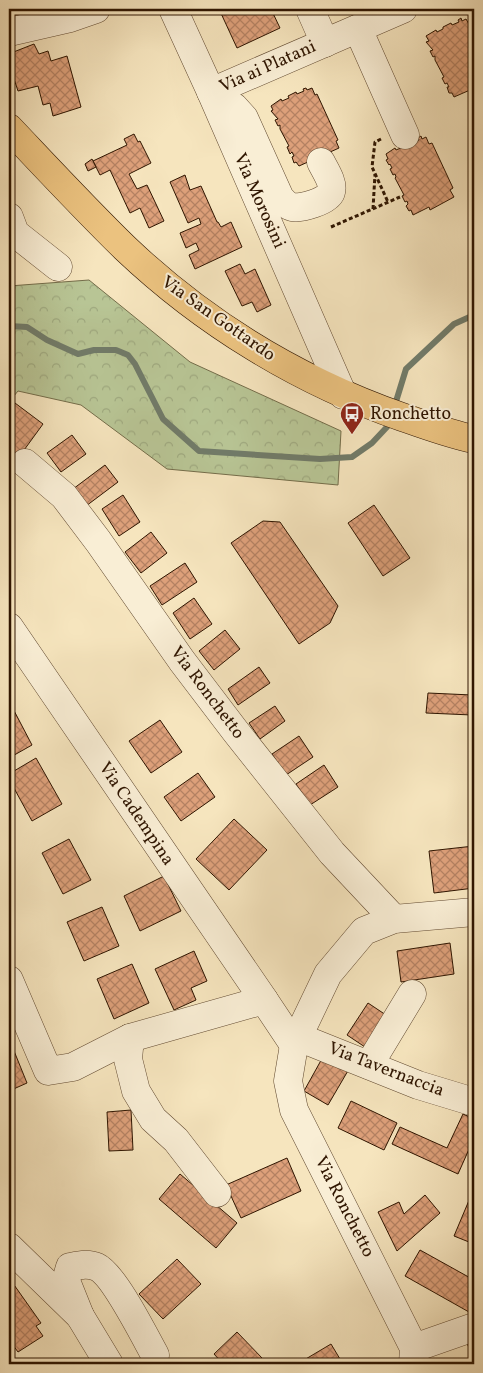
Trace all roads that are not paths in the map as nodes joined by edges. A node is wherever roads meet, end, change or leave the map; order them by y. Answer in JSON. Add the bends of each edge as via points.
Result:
{"nodes":[{"id":1,"x":96,"y":9,"type":"edge"},
{"id":2,"x":173,"y":9,"type":"edge"},
{"id":3,"x":310,"y":9,"type":"edge"},
{"id":4,"x":403,"y":9,"type":"edge"},
{"id":5,"x":358,"y":29,"type":"junction"},
{"id":6,"x":9,"y":32,"type":"edge"},
{"id":7,"x":325,"y":43,"type":"junction"},
{"id":8,"x":211,"y":92,"type":"junction"},
{"id":9,"x":9,"y":128,"type":"edge"},
{"id":10,"x":403,"y":132,"type":"road end"},
{"id":11,"x":321,"y":162,"type":"dead end"},
{"id":12,"x":9,"y":217,"type":"edge"},
{"id":13,"x":58,"y":267,"type":"dead end"},
{"id":14,"x":343,"y":394,"type":"junction"},
{"id":15,"x":474,"y":439,"type":"edge"},
{"id":16,"x":25,"y":463,"type":"dead end"},
{"id":17,"x":9,"y":627,"type":"edge"},
{"id":18,"x":474,"y":912,"type":"edge"},
{"id":19,"x":394,"y":919,"type":"junction"},
{"id":20,"x":9,"y":980,"type":"edge"},
{"id":21,"x":412,"y":994,"type":"dead end"},
{"id":22,"x":264,"y":1000,"type":"junction"},
{"id":23,"x":130,"y":1038,"type":"junction"},
{"id":24,"x":296,"y":1041,"type":"junction"},
{"id":25,"x":369,"y":1065,"type":"junction"},
{"id":26,"x":474,"y":1102,"type":"edge"},
{"id":27,"x":217,"y":1193,"type":"dead end"},
{"id":28,"x":9,"y":1247,"type":"edge"},
{"id":29,"x":80,"y":1316,"type":"junction"},
{"id":30,"x":474,"y":1327,"type":"edge"},
{"id":31,"x":155,"y":1356,"type":"dead end"},
{"id":32,"x":414,"y":1356,"type":"edge"},
{"id":33,"x":109,"y":1364,"type":"edge"}],
"edges":[{"from":1,"to":6,"type":"street"},
{"from":2,"to":8,"type":"street","name":"Via Morosini"},
{"from":3,"to":7,"type":"street","name":"Via ai Platani"},
{"from":4,"to":5,"type":"street","name":"Via ai Platani"},
{"from":5,"to":7,"type":"street","name":"Via ai Platani"},
{"from":5,"to":10,"type":"street"},
{"from":7,"to":8,"type":"street","name":"Via ai Platani"},
{"from":8,"to":11,"type":"street","via":[[234,106],[244,118],[280,198],[288,206],[307,206],[329,195],[331,186]]},
{"from":8,"to":14,"type":"street","name":"Via Morosini"},
{"from":9,"to":14,"type":"main road","name":"Via San Gottardo","via":[[126,249],[192,305],[260,351]]},
{"from":12,"to":13,"type":"street","via":[[16,234]]},
{"from":14,"to":15,"type":"main road","name":"Via San Gottardo","via":[[442,431]]},
{"from":16,"to":19,"type":"street","name":"Via Ronchetto","via":[[64,496],[236,732],[332,853]]},
{"from":17,"to":22,"type":"street","name":"Via Cadempina"},
{"from":18,"to":19,"type":"street","name":"Via Ronchetto"},
{"from":19,"to":24,"type":"street","name":"Via Ronchetto","via":[[364,931],[328,974]]},
{"from":20,"to":23,"type":"street","via":[[48,1071],[73,1066]]},
{"from":21,"to":25,"type":"street"},
{"from":22,"to":23,"type":"street"},
{"from":22,"to":24,"type":"street"},
{"from":23,"to":27,"type":"street","via":[[128,1059],[136,1091],[153,1119],[176,1140]]},
{"from":24,"to":25,"type":"street","name":"Via Tavernaccia"},
{"from":24,"to":32,"type":"street","name":"Via Ronchetto","via":[[288,1081],[294,1110]]},
{"from":25,"to":26,"type":"street","name":"Via Tavernaccia","via":[[418,1085]]},
{"from":28,"to":29,"type":"street"},
{"from":29,"to":31,"type":"street","via":[[66,1281],[70,1267],[83,1264],[98,1267],[116,1285]]},
{"from":29,"to":33,"type":"street"},
{"from":30,"to":32,"type":"street"}]}
